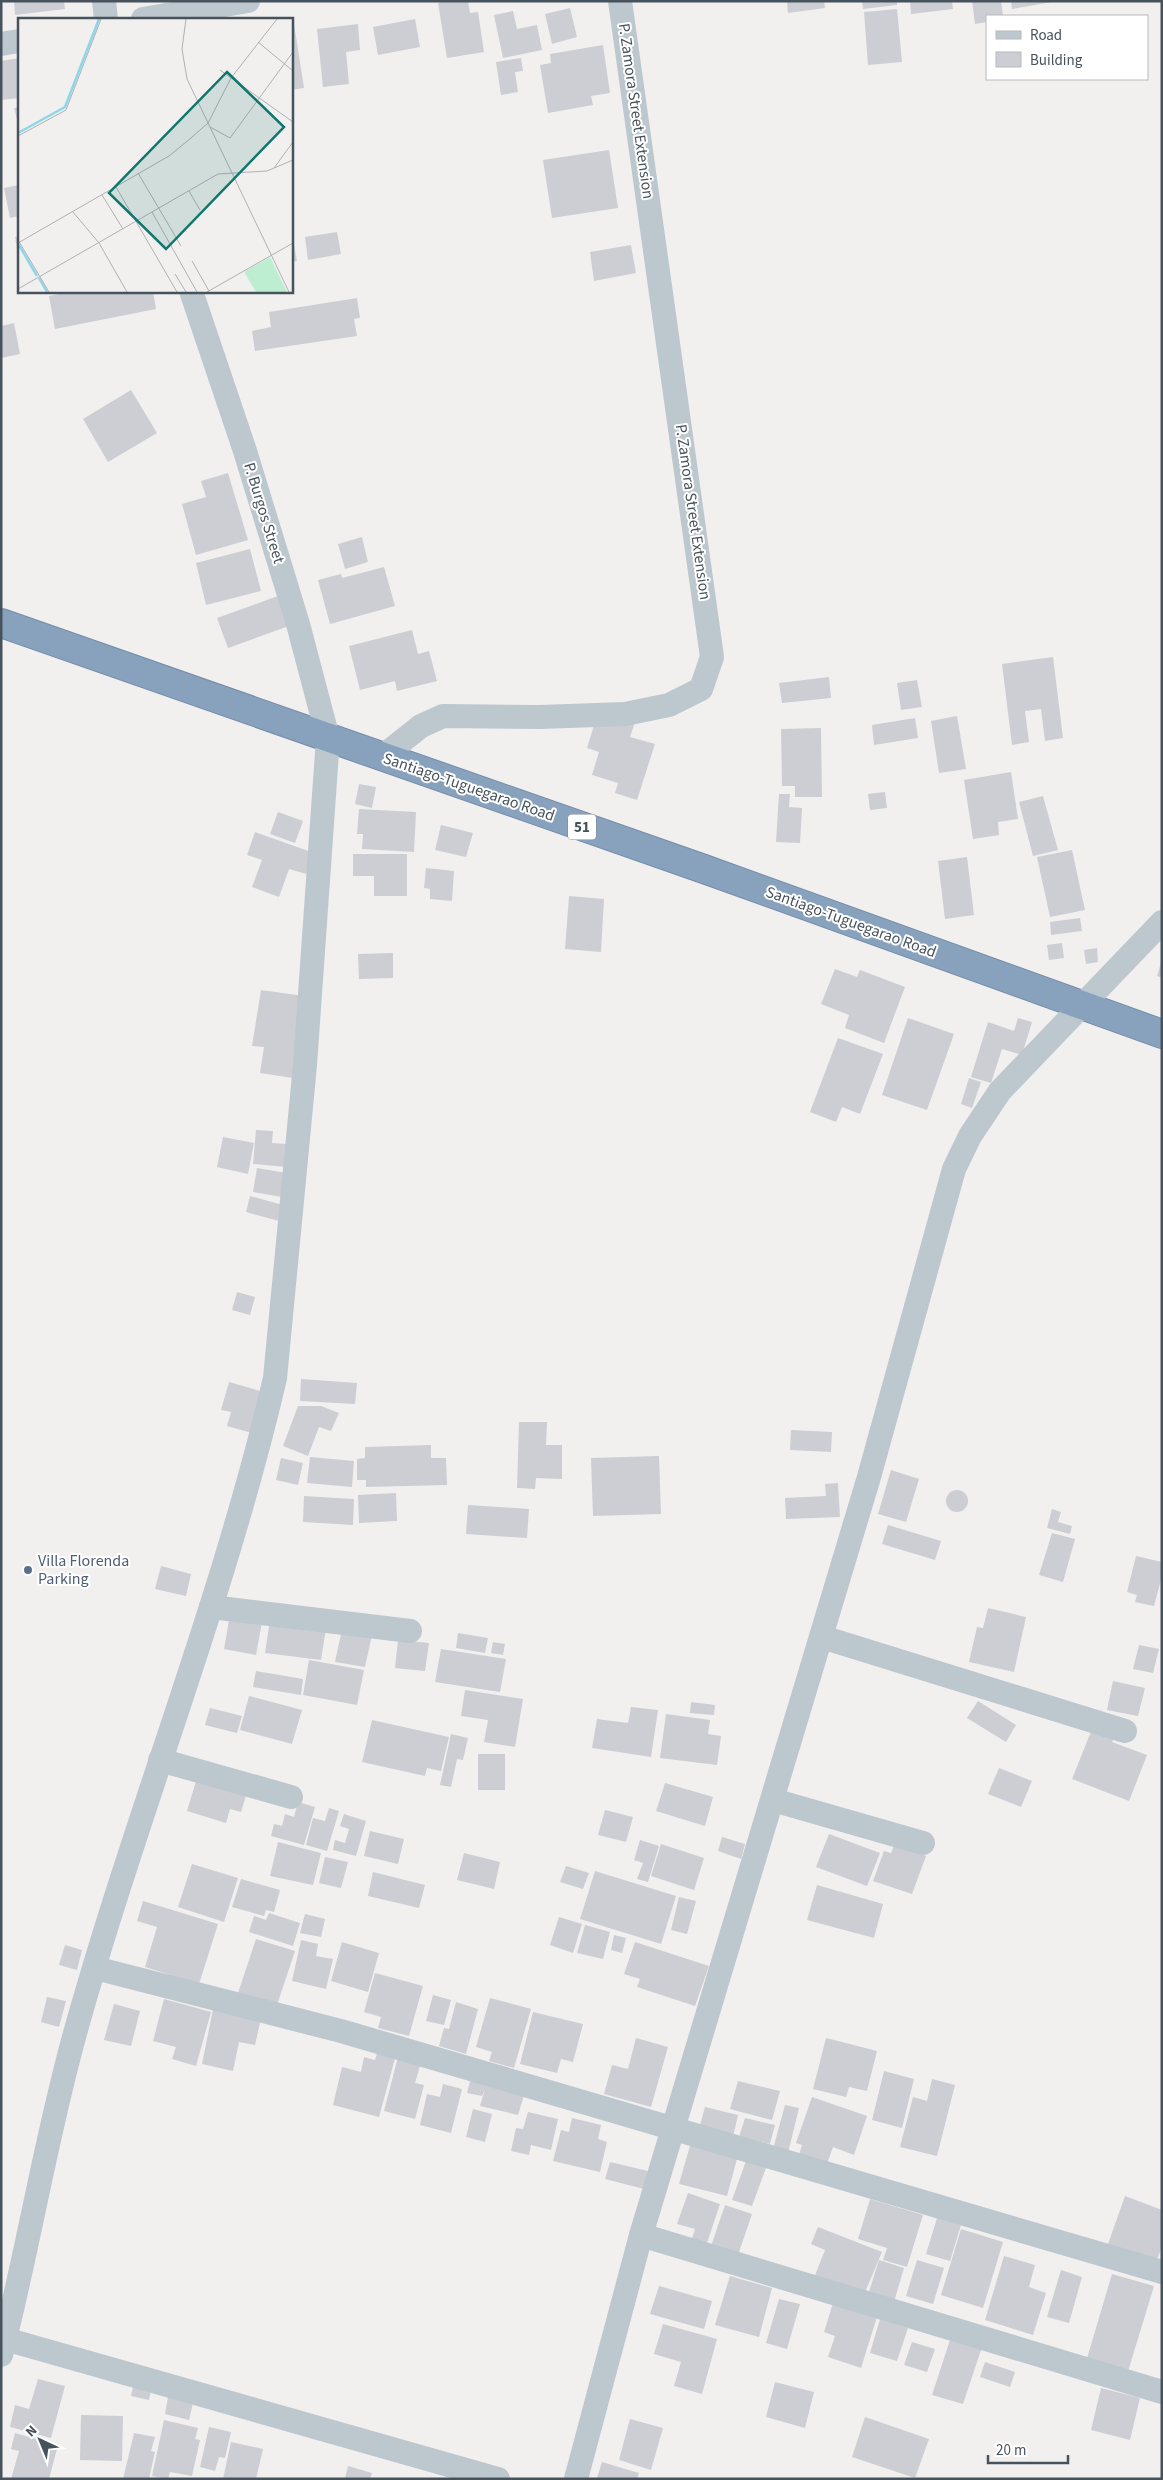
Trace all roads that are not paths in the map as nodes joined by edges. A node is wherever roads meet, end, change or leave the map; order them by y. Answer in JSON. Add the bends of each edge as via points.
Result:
{"nodes":[{"id":1,"x":104,"y":1,"type":"edge"},
{"id":2,"x":248,"y":1,"type":"edge"},
{"id":3,"x":620,"y":1,"type":"edge"},
{"id":4,"x":106,"y":18,"type":"edge"},
{"id":5,"x":149,"y":18,"type":"edge"},
{"id":6,"x":18,"y":41,"type":"edge"},
{"id":7,"x":1,"y":44,"type":"edge"},
{"id":8,"x":191,"y":292,"type":"edge"},
{"id":9,"x":1,"y":623,"type":"edge"},
{"id":10,"x":328,"y":738,"type":"junction"},
{"id":11,"x":382,"y":756,"type":"junction"},
{"id":12,"x":1162,"y":922,"type":"edge"},
{"id":13,"x":1082,"y":1005,"type":"junction"},
{"id":14,"x":1162,"y":1034,"type":"edge"},
{"id":15,"x":211,"y":1607,"type":"junction"},
{"id":16,"x":410,"y":1631,"type":"dead end"},
{"id":17,"x":822,"y":1636,"type":"junction"},
{"id":18,"x":1125,"y":1730,"type":"dead end"},
{"id":19,"x":160,"y":1760,"type":"junction"},
{"id":20,"x":291,"y":1797,"type":"dead end"},
{"id":21,"x":773,"y":1800,"type":"junction"},
{"id":22,"x":922,"y":1843,"type":"dead end"},
{"id":23,"x":95,"y":1968,"type":"junction"},
{"id":24,"x":672,"y":2128,"type":"junction"},
{"id":25,"x":641,"y":2235,"type":"junction"},
{"id":26,"x":1162,"y":2272,"type":"edge"},
{"id":27,"x":3,"y":2347,"type":"edge"},
{"id":28,"x":1162,"y":2392,"type":"edge"},
{"id":29,"x":498,"y":2479,"type":"edge"},
{"id":30,"x":576,"y":2479,"type":"edge"}],
"edges":[{"from":1,"to":4,"type":"street"},
{"from":2,"to":5,"type":"street"},
{"from":3,"to":11,"type":"street","name":"P. Zamora Street Extension","via":[[712,657],[701,689],[669,705],[625,714],[443,716],[421,726]]},
{"from":6,"to":7,"type":"street"},
{"from":8,"to":10,"type":"street","name":"P. Burgos Street","via":[[298,624]]},
{"from":9,"to":10,"type":"highway","name":"Santiago-Tuguegarao Road","number":"51"},
{"from":10,"to":11,"type":"highway","name":"Santiago-Tuguegarao Road","number":"51"},
{"from":10,"to":15,"type":"street","name":"P. Burgos Street","via":[[305,1065],[274,1378],[251,1478]]},
{"from":11,"to":13,"type":"highway","name":"Santiago-Tuguegarao Road","number":"51"},
{"from":12,"to":13,"type":"street"},
{"from":13,"to":14,"type":"highway","name":"Santiago-Tuguegarao Road","number":"51"},
{"from":13,"to":17,"type":"street","via":[[1000,1091],[970,1136],[954,1169]]},
{"from":15,"to":16,"type":"street"},
{"from":15,"to":19,"type":"street","name":"P. Burgos Street"},
{"from":17,"to":18,"type":"street"},
{"from":17,"to":21,"type":"street"},
{"from":19,"to":20,"type":"street"},
{"from":19,"to":23,"type":"street","name":"P. Burgos Street"},
{"from":21,"to":22,"type":"street"},
{"from":21,"to":24,"type":"street"},
{"from":23,"to":24,"type":"street","via":[[341,2031]]},
{"from":23,"to":27,"type":"street","name":"P. Burgos Street","via":[[74,2038]]},
{"from":24,"to":25,"type":"street"},
{"from":24,"to":26,"type":"street"},
{"from":25,"to":28,"type":"street"},
{"from":25,"to":30,"type":"street"},
{"from":27,"to":29,"type":"street"}]}
